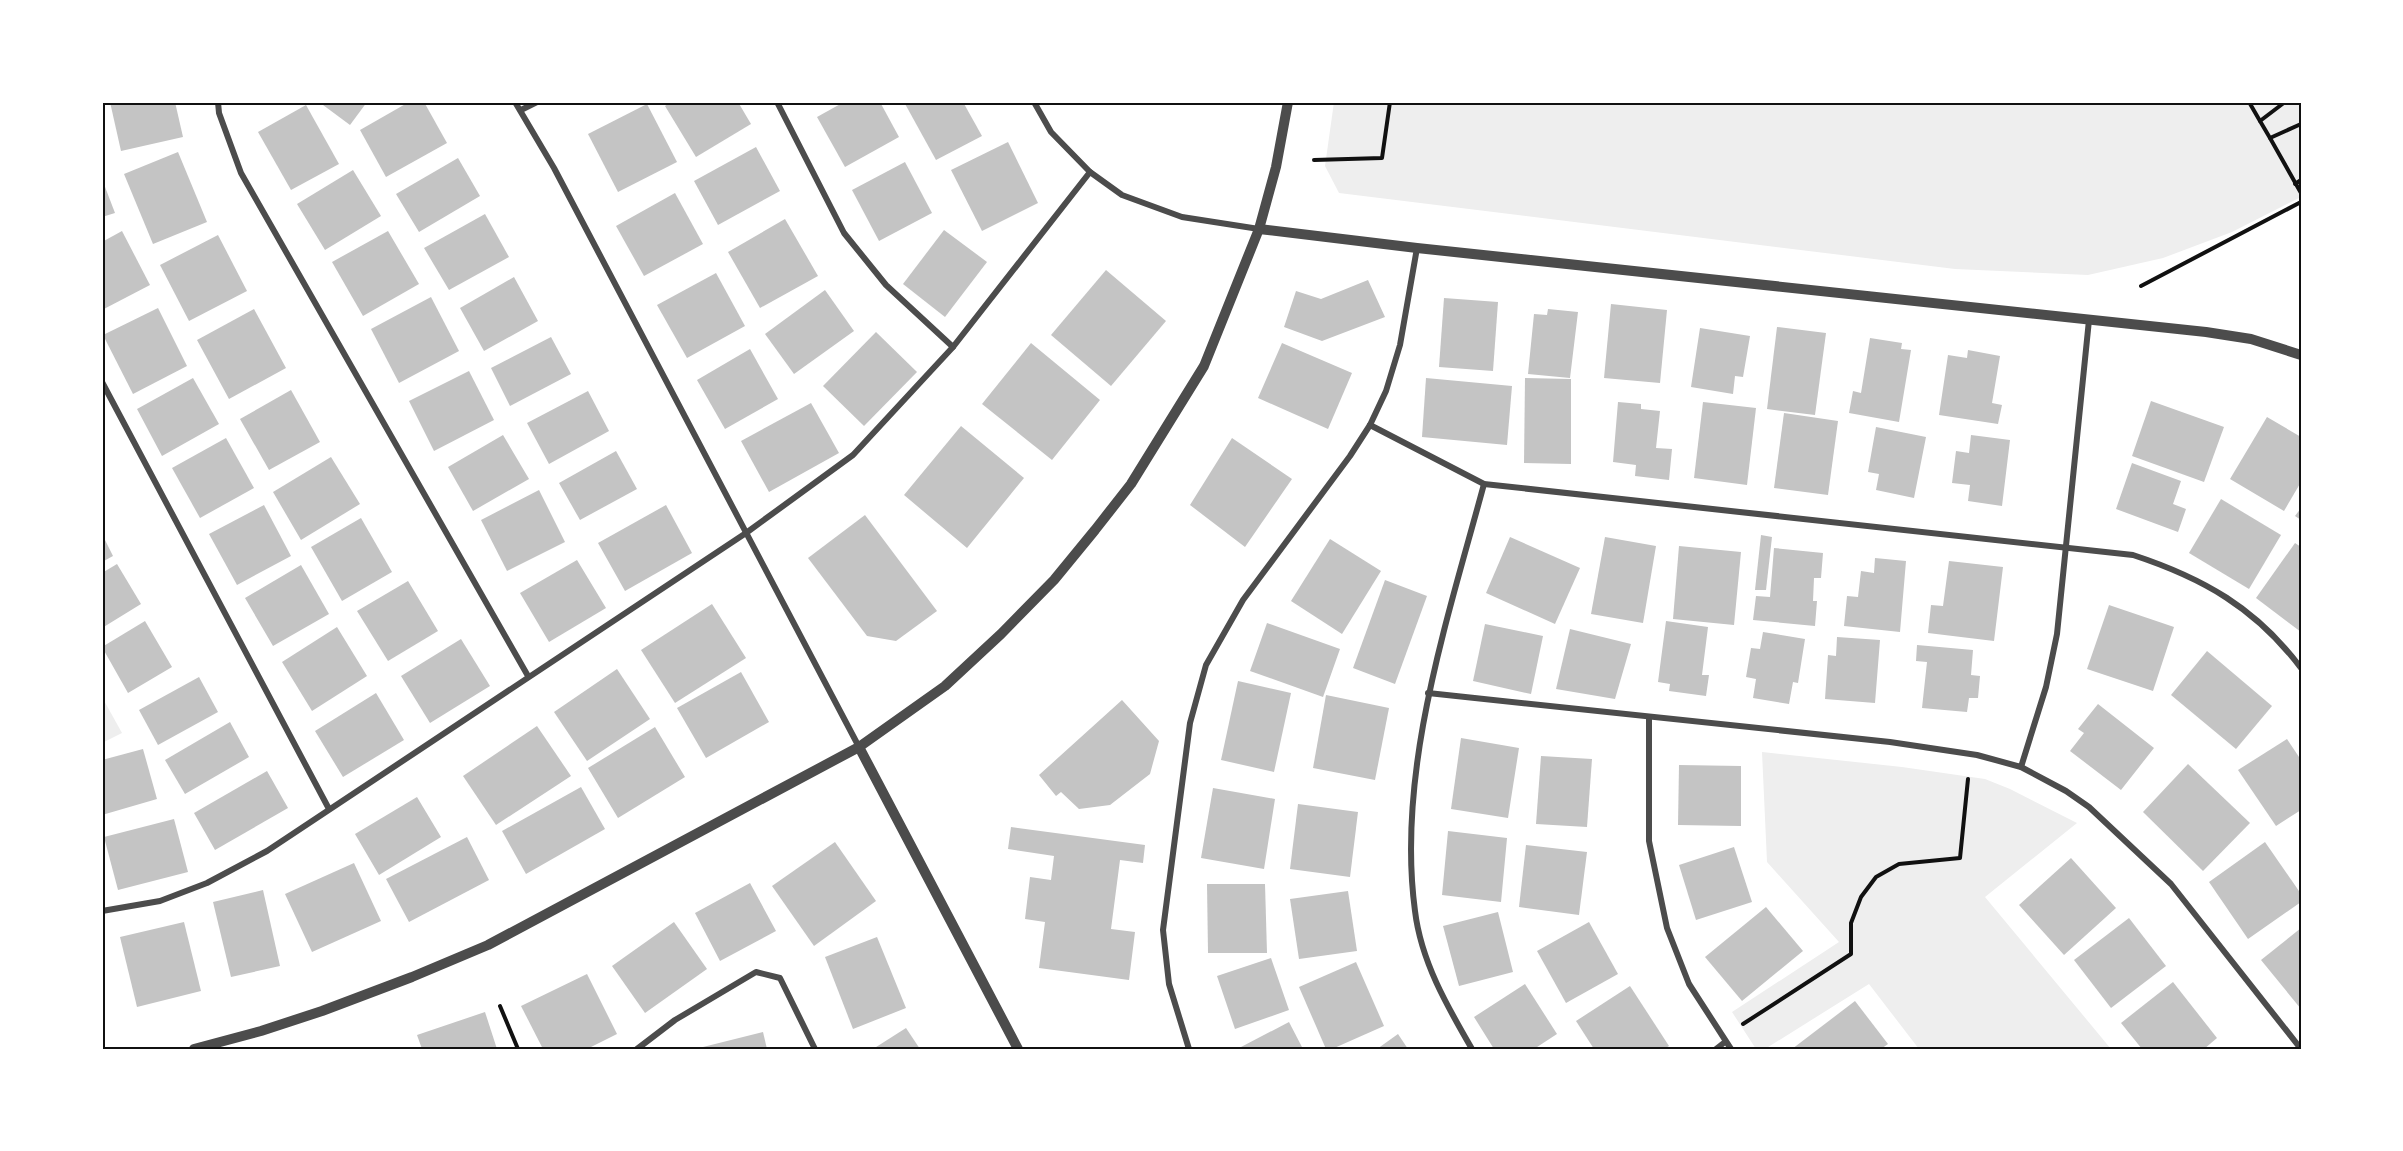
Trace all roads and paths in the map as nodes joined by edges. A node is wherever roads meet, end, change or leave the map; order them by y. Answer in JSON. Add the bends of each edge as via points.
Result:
{"nodes":[{"id":1,"x":218,"y":102,"type":"edge"},
{"id":2,"x":515,"y":102,"type":"edge"},
{"id":3,"x":537,"y":102,"type":"edge"},
{"id":4,"x":777,"y":102,"type":"edge"},
{"id":5,"x":1034,"y":102,"type":"edge"},
{"id":6,"x":1288,"y":102,"type":"edge"},
{"id":7,"x":1390,"y":102,"type":"edge"},
{"id":8,"x":2249,"y":102,"type":"edge"},
{"id":9,"x":2285,"y":102,"type":"edge"},
{"id":10,"x":521,"y":110,"type":"junction"},
{"id":11,"x":2260,"y":121,"type":"junction"},
{"id":12,"x":2301,"y":124,"type":"edge"},
{"id":13,"x":2270,"y":138,"type":"junction"},
{"id":14,"x":1314,"y":160,"type":"dead end"},
{"id":15,"x":1090,"y":172,"type":"junction"},
{"id":16,"x":2301,"y":180,"type":"edge"},
{"id":17,"x":2295,"y":184,"type":"junction"},
{"id":18,"x":2301,"y":193,"type":"edge"},
{"id":19,"x":2301,"y":202,"type":"edge"},
{"id":20,"x":1259,"y":229,"type":"junction"},
{"id":21,"x":1417,"y":248,"type":"junction"},
{"id":22,"x":2141,"y":286,"type":"dead end"},
{"id":23,"x":2089,"y":320,"type":"junction"},
{"id":24,"x":953,"y":347,"type":"junction"},
{"id":25,"x":2301,"y":356,"type":"edge"},
{"id":26,"x":102,"y":382,"type":"edge"},
{"id":27,"x":1370,"y":425,"type":"junction"},
{"id":28,"x":1484,"y":484,"type":"junction"},
{"id":29,"x":746,"y":533,"type":"junction"},
{"id":30,"x":2067,"y":546,"type":"junction"},
{"id":31,"x":2301,"y":668,"type":"edge"},
{"id":32,"x":528,"y":676,"type":"junction"},
{"id":33,"x":1428,"y":693,"type":"junction"},
{"id":34,"x":1649,"y":718,"type":"junction"},
{"id":35,"x":859,"y":747,"type":"junction"},
{"id":36,"x":2021,"y":767,"type":"junction"},
{"id":37,"x":1968,"y":777,"type":"dead end"},
{"id":38,"x":328,"y":809,"type":"junction"},
{"id":39,"x":102,"y":910,"type":"edge"},
{"id":40,"x":500,"y":1006,"type":"dead end"},
{"id":41,"x":1740,"y":1026,"type":"dead end"},
{"id":42,"x":1725,"y":1042,"type":"junction"},
{"id":43,"x":194,"y":1049,"type":"edge"},
{"id":44,"x":518,"y":1049,"type":"edge"},
{"id":45,"x":637,"y":1049,"type":"edge"},
{"id":46,"x":815,"y":1049,"type":"edge"},
{"id":47,"x":1018,"y":1049,"type":"edge"},
{"id":48,"x":1189,"y":1049,"type":"edge"},
{"id":49,"x":1472,"y":1049,"type":"edge"},
{"id":50,"x":1716,"y":1049,"type":"edge"},
{"id":51,"x":1731,"y":1049,"type":"edge"},
{"id":52,"x":2301,"y":1049,"type":"edge"}],
"edges":[{"from":1,"to":32,"type":"street","via":[[241,173]]},
{"from":2,"to":10,"type":"street"},
{"from":3,"to":10,"type":"street"},
{"from":4,"to":24,"type":"street","via":[[844,233],[886,285]]},
{"from":5,"to":15,"type":"street","via":[[1051,132]]},
{"from":6,"to":20,"type":"street"},
{"from":7,"to":14,"type":"path","via":[[1382,158]]},
{"from":8,"to":11,"type":"path"},
{"from":9,"to":11,"type":"path"},
{"from":10,"to":29,"type":"street"},
{"from":11,"to":13,"type":"path"},
{"from":12,"to":13,"type":"path"},
{"from":13,"to":17,"type":"path"},
{"from":15,"to":20,"type":"street","via":[[1122,195],[1182,217]]},
{"from":15,"to":24,"type":"street"},
{"from":16,"to":17,"type":"path"},
{"from":17,"to":18,"type":"path"},
{"from":19,"to":22,"type":"path"},
{"from":20,"to":21,"type":"street"},
{"from":20,"to":35,"type":"street","via":[[1204,366],[1131,484],[1054,580],[1001,634],[945,686]]},
{"from":21,"to":23,"type":"street"},
{"from":21,"to":27,"type":"street","via":[[1400,345],[1386,391]]},
{"from":23,"to":25,"type":"street","via":[[2251,339]]},
{"from":23,"to":30,"type":"street"},
{"from":24,"to":29,"type":"street","via":[[853,455]]},
{"from":26,"to":38,"type":"street"},
{"from":27,"to":28,"type":"street"},
{"from":27,"to":48,"type":"street","via":[[1243,600],[1206,665],[1190,723],[1163,930],[1169,984]]},
{"from":28,"to":30,"type":"street"},
{"from":28,"to":33,"type":"street"},
{"from":29,"to":32,"type":"street"},
{"from":29,"to":35,"type":"street"},
{"from":30,"to":31,"type":"street","via":[[2133,555],[2202,581],[2268,630]]},
{"from":30,"to":36,"type":"street","via":[[2057,634],[2046,687]]},
{"from":32,"to":38,"type":"street"},
{"from":33,"to":34,"type":"street"},
{"from":33,"to":49,"type":"street","via":[[1410,824],[1415,912],[1444,1002]]},
{"from":34,"to":36,"type":"street","via":[[1890,742],[1977,755]]},
{"from":34,"to":42,"type":"street","via":[[1649,841],[1667,928],[1689,984]]},
{"from":35,"to":43,"type":"street","via":[[488,945],[322,1011]]},
{"from":35,"to":47,"type":"street"},
{"from":36,"to":52,"type":"street","via":[[2089,807],[2171,884]]},
{"from":37,"to":41,"type":"path","via":[[1960,858],[1899,864],[1876,877],[1861,897],[1851,922],[1851,954]]},
{"from":38,"to":39,"type":"street","via":[[267,851],[207,883],[160,901]]},
{"from":40,"to":44,"type":"path"},
{"from":42,"to":50,"type":"street"},
{"from":42,"to":51,"type":"street"},
{"from":45,"to":46,"type":"street","via":[[675,1020],[756,972],[780,978]]}]}
